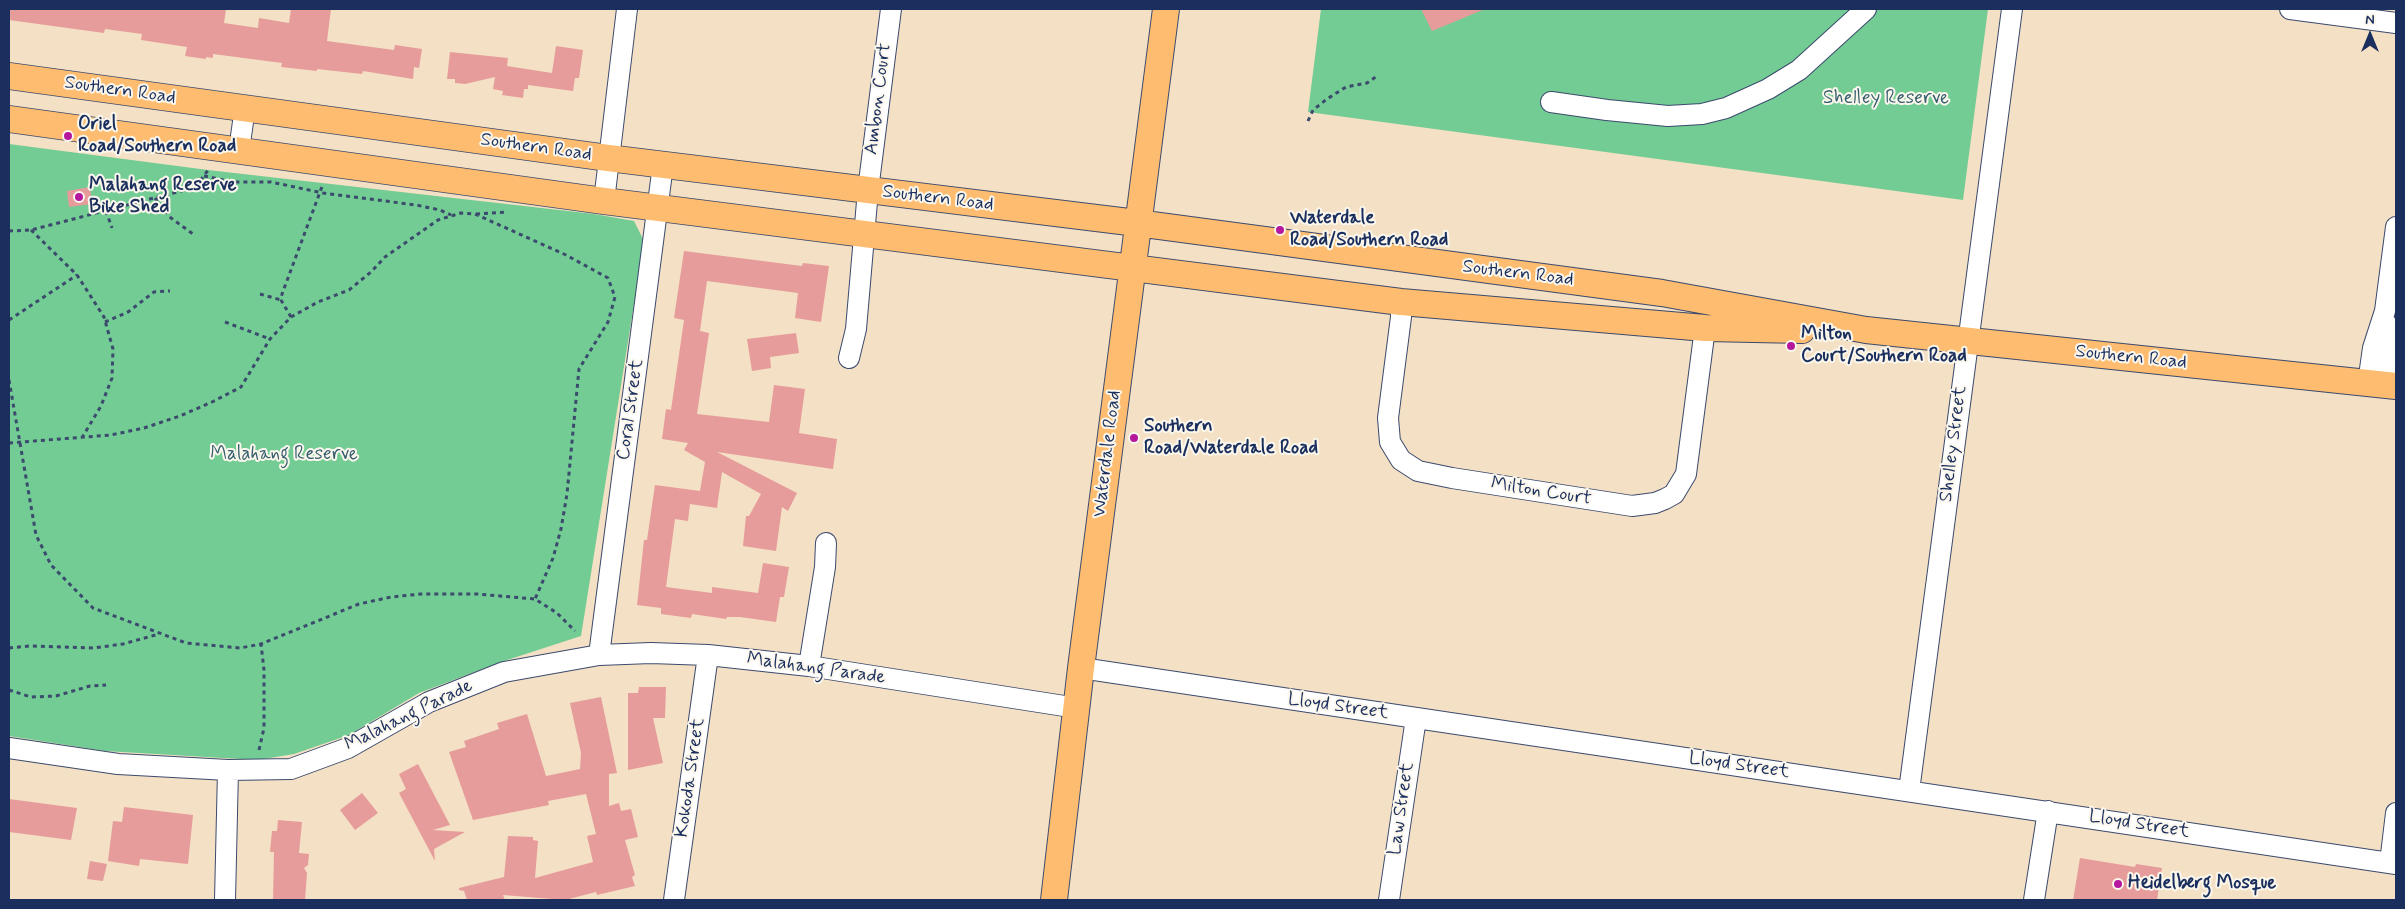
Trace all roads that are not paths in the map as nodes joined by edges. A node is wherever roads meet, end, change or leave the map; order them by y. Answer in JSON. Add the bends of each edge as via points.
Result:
{"nodes":[{"id":1,"x":627,"y":9,"type":"edge"},
{"id":2,"x":891,"y":9,"type":"edge"},
{"id":3,"x":1166,"y":9,"type":"edge"},
{"id":4,"x":1866,"y":9,"type":"edge"},
{"id":5,"x":2012,"y":9,"type":"edge"},
{"id":6,"x":2290,"y":9,"type":"edge"},
{"id":7,"x":2396,"y":22,"type":"edge"},
{"id":8,"x":9,"y":76,"type":"edge"},
{"id":9,"x":1551,"y":102,"type":"dead end"},
{"id":10,"x":245,"y":108,"type":"junction"},
{"id":11,"x":9,"y":119,"type":"edge"},
{"id":12,"x":239,"y":150,"type":"junction"},
{"id":13,"x":608,"y":158,"type":"junction"},
{"id":14,"x":663,"y":165,"type":"junction"},
{"id":15,"x":868,"y":190,"type":"junction"},
{"id":16,"x":604,"y":201,"type":"junction"},
{"id":17,"x":658,"y":207,"type":"junction"},
{"id":18,"x":1137,"y":223,"type":"junction"},
{"id":19,"x":2396,"y":227,"type":"edge"},
{"id":20,"x":864,"y":233,"type":"junction"},
{"id":21,"x":1132,"y":267,"type":"junction"},
{"id":22,"x":1401,"y":302,"type":"junction"},
{"id":23,"x":1705,"y":328,"type":"junction"},
{"id":24,"x":1866,"y":330,"type":"junction"},
{"id":25,"x":1967,"y":341,"type":"junction"},
{"id":26,"x":849,"y":358,"type":"dead end"},
{"id":27,"x":2383,"y":384,"type":"edge"},
{"id":28,"x":826,"y":543,"type":"dead end"},
{"id":29,"x":599,"y":655,"type":"junction"},
{"id":30,"x":708,"y":655,"type":"junction"},
{"id":31,"x":809,"y":666,"type":"junction"},
{"id":32,"x":1081,"y":668,"type":"junction"},
{"id":33,"x":1077,"y":708,"type":"junction"},
{"id":34,"x":1416,"y":718,"type":"junction"},
{"id":35,"x":9,"y":748,"type":"edge"},
{"id":36,"x":228,"y":770,"type":"junction"},
{"id":37,"x":1909,"y":791,"type":"junction"},
{"id":38,"x":2048,"y":811,"type":"junction"},
{"id":39,"x":2396,"y":813,"type":"edge"},
{"id":40,"x":2393,"y":863,"type":"edge"},
{"id":41,"x":226,"y":900,"type":"edge"},
{"id":42,"x":674,"y":900,"type":"edge"},
{"id":43,"x":1054,"y":900,"type":"edge"},
{"id":44,"x":1389,"y":900,"type":"edge"},
{"id":45,"x":2034,"y":900,"type":"edge"}],
"edges":[{"from":1,"to":13,"type":"street"},
{"from":2,"to":15,"type":"street","name":"Ambon Court"},
{"from":3,"to":18,"type":"main road","name":"Waterdale Road"},
{"from":4,"to":9,"type":"street","via":[[1799,70],[1768,89],[1726,108],[1702,114],[1668,116]]},
{"from":5,"to":25,"type":"street","name":"Shelley Street"},
{"from":6,"to":7,"type":"street"},
{"from":8,"to":10,"type":"main road","name":"Southern Road"},
{"from":10,"to":12,"type":"street"},
{"from":10,"to":13,"type":"main road","name":"Southern Road"},
{"from":11,"to":12,"type":"main road","name":"Southern Road"},
{"from":12,"to":16,"type":"main road","name":"Southern Road"},
{"from":13,"to":14,"type":"main road","name":"Southern Road"},
{"from":13,"to":16,"type":"street"},
{"from":14,"to":15,"type":"main road","name":"Southern Road"},
{"from":14,"to":17,"type":"street","name":"Coral Street"},
{"from":15,"to":18,"type":"main road","name":"Southern Road"},
{"from":15,"to":20,"type":"street","name":"Ambon Court"},
{"from":16,"to":17,"type":"main road","name":"Southern Road"},
{"from":17,"to":20,"type":"main road","name":"Southern Road"},
{"from":17,"to":29,"type":"street","name":"Coral Street"},
{"from":18,"to":21,"type":"main road","name":"Waterdale Road"},
{"from":18,"to":24,"type":"main road","name":"Southern Road","via":[[1662,293]]},
{"from":19,"to":27,"type":"street","via":[[2385,311],[2373,348]]},
{"from":20,"to":21,"type":"main road","name":"Southern Road"},
{"from":20,"to":26,"type":"street","name":"Ambon Court","via":[[856,329]]},
{"from":21,"to":22,"type":"main road","name":"Southern Road"},
{"from":21,"to":32,"type":"main road","name":"Waterdale Road"},
{"from":22,"to":23,"type":"main road","name":"Southern Road"},
{"from":22,"to":23,"type":"street","name":"Milton Court","via":[[1402,317],[1388,418],[1390,442],[1401,460],[1418,471],[1452,478],[1632,506],[1655,503],[1674,494],[1686,474]]},
{"from":23,"to":24,"type":"main road","name":"Southern Road"},
{"from":24,"to":25,"type":"main road","name":"Southern Road"},
{"from":25,"to":27,"type":"main road","name":"Southern Road"},
{"from":25,"to":37,"type":"street","name":"Shelley Street"},
{"from":28,"to":31,"type":"street"},
{"from":29,"to":30,"type":"street","name":"Malahang Parade"},
{"from":29,"to":36,"type":"street","name":"Malahang Parade","via":[[504,672],[430,702],[348,748],[291,769]]},
{"from":30,"to":31,"type":"street","name":"Malahang Parade"},
{"from":30,"to":42,"type":"street","name":"Kokoda Street"},
{"from":31,"to":33,"type":"street","name":"Malahang Parade"},
{"from":32,"to":33,"type":"main road","name":"Waterdale Road"},
{"from":32,"to":34,"type":"street","name":"Lloyd Street"},
{"from":33,"to":43,"type":"main road","name":"Waterdale Road"},
{"from":34,"to":37,"type":"street","name":"Lloyd Street"},
{"from":34,"to":44,"type":"street","name":"Law Street"},
{"from":35,"to":36,"type":"street","name":"Malahang Parade","via":[[118,764]]},
{"from":36,"to":41,"type":"street"},
{"from":37,"to":38,"type":"street","name":"Lloyd Street"},
{"from":38,"to":40,"type":"street","name":"Lloyd Street"},
{"from":38,"to":45,"type":"street"},
{"from":39,"to":40,"type":"street"}]}
